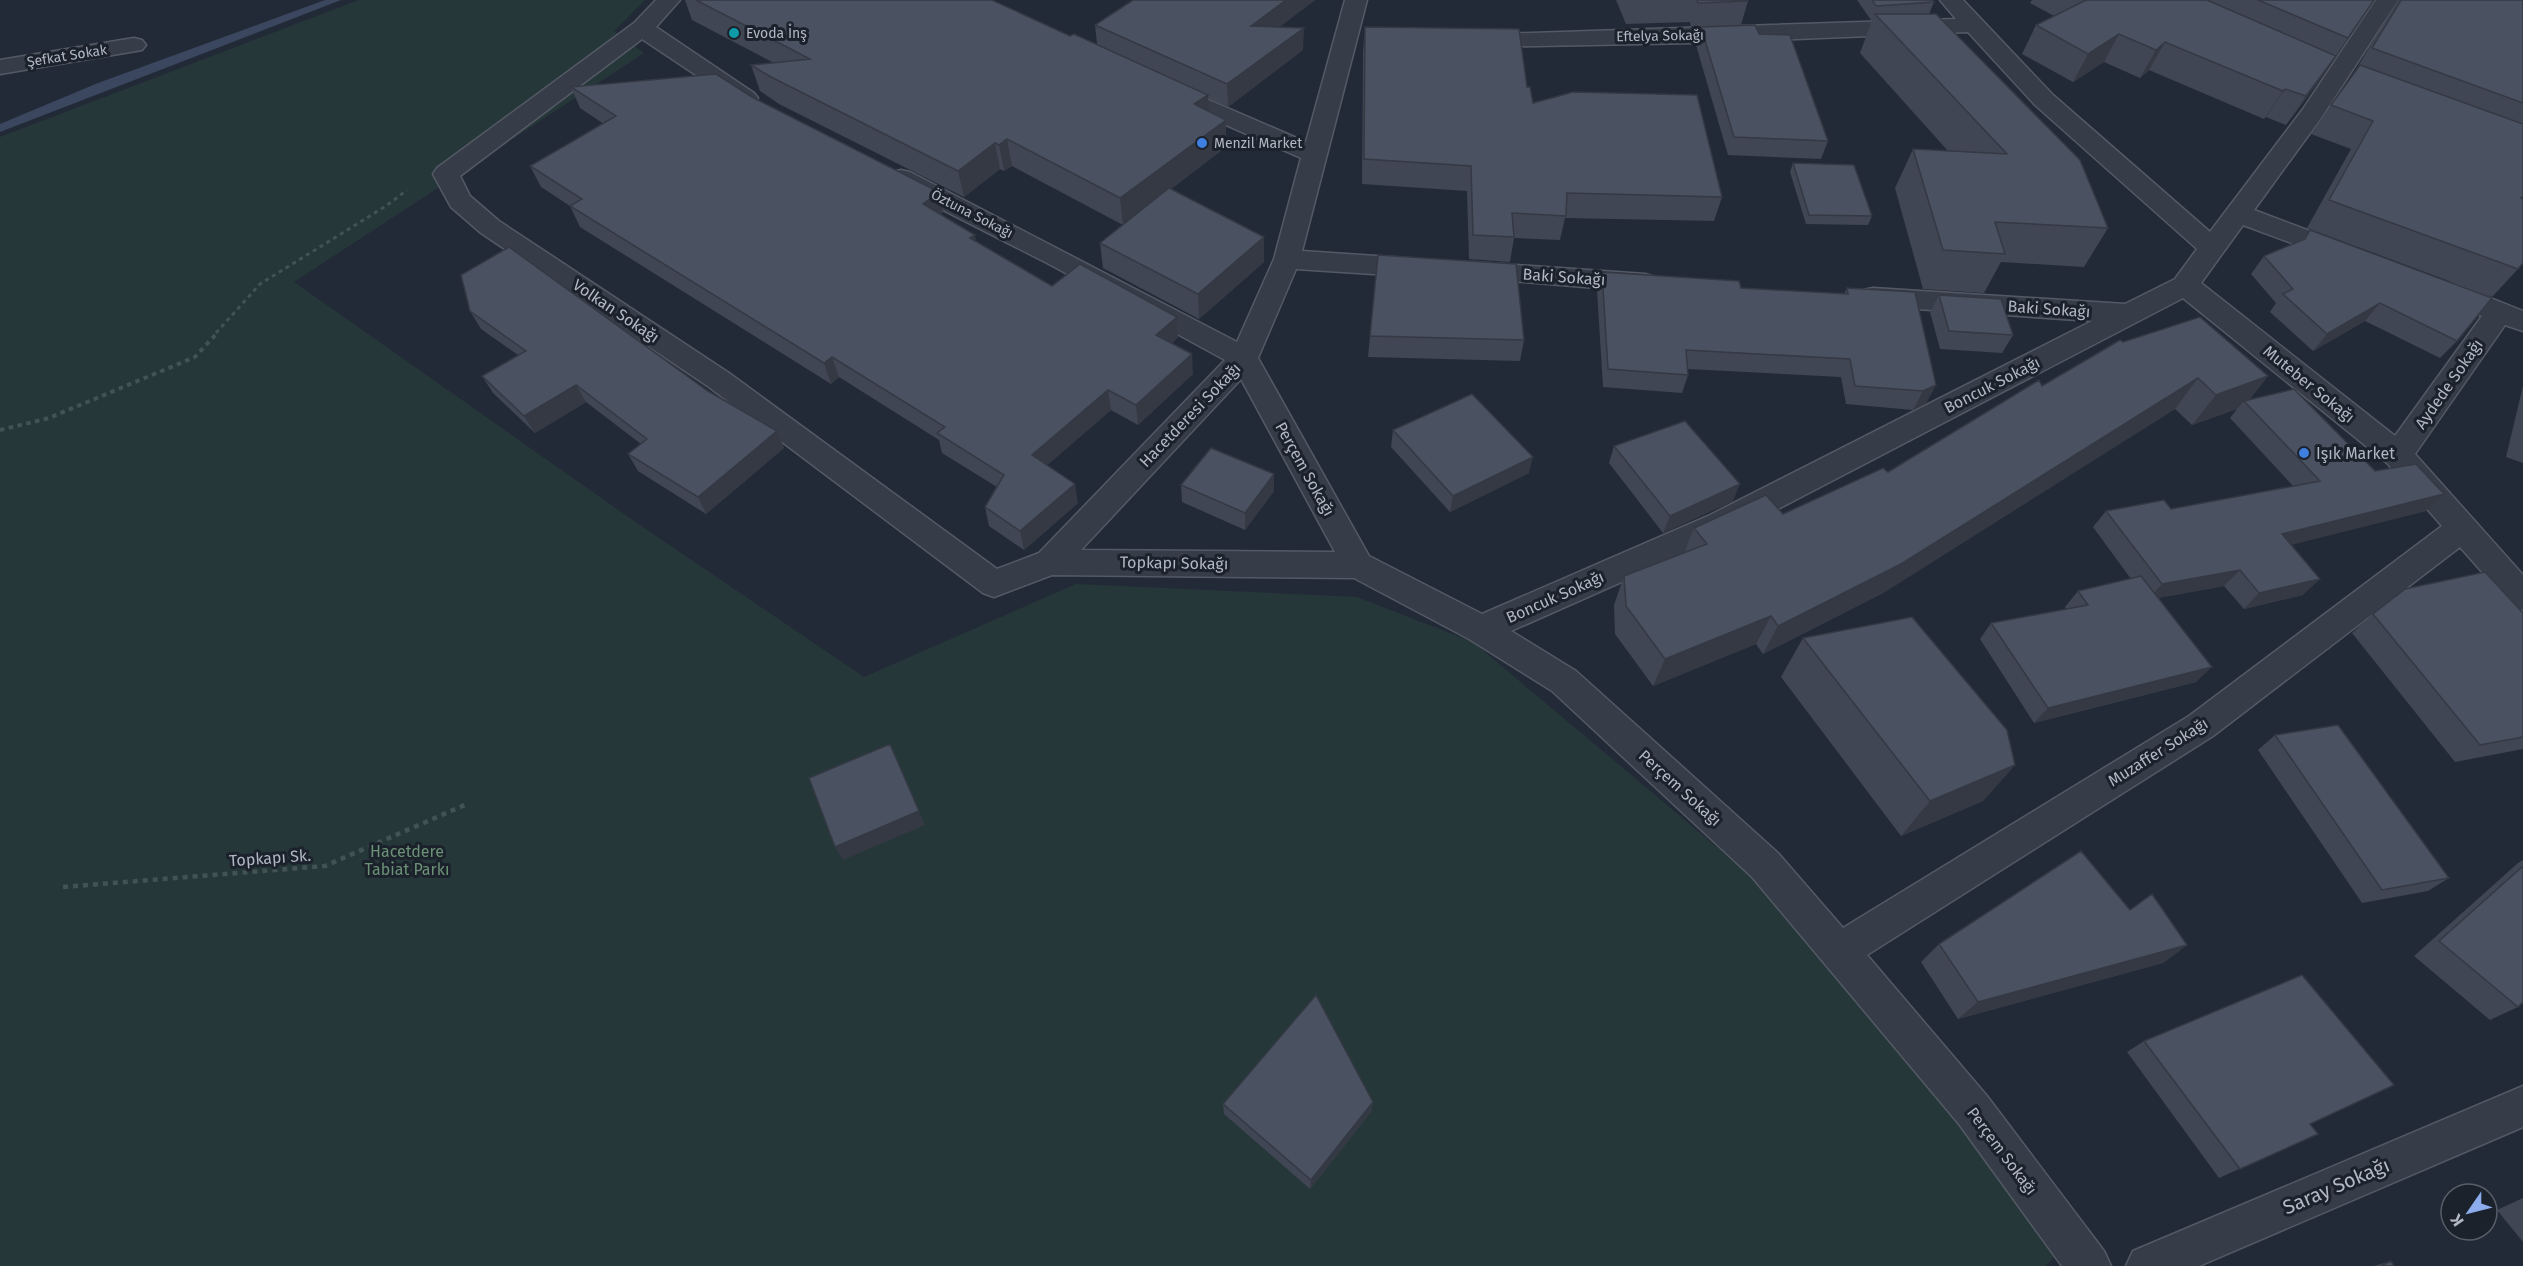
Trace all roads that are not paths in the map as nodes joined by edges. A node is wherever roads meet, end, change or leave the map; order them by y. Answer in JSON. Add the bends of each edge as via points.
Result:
{"nodes":[{"id":1,"x":669,"y":0,"type":"edge"},
{"id":2,"x":1356,"y":0,"type":"edge"},
{"id":3,"x":1951,"y":0,"type":"edge"},
{"id":4,"x":2387,"y":0,"type":"edge"},
{"id":5,"x":1975,"y":25,"type":"junction"},
{"id":6,"x":642,"y":28,"type":"junction"},
{"id":7,"x":1452,"y":40,"type":"edge"},
{"id":8,"x":134,"y":45,"type":"dead end"},
{"id":9,"x":0,"y":67,"type":"edge"},
{"id":10,"x":1149,"y":83,"type":"edge"},
{"id":11,"x":768,"y":111,"type":"edge"},
{"id":12,"x":1315,"y":155,"type":"junction"},
{"id":13,"x":882,"y":169,"type":"edge"},
{"id":14,"x":2238,"y":214,"type":"junction"},
{"id":15,"x":2212,"y":248,"type":"junction"},
{"id":16,"x":1287,"y":259,"type":"junction"},
{"id":17,"x":2368,"y":263,"type":"edge"},
{"id":18,"x":2423,"y":283,"type":"edge"},
{"id":19,"x":1676,"y":285,"type":"edge"},
{"id":20,"x":2185,"y":285,"type":"junction"},
{"id":21,"x":1851,"y":296,"type":"edge"},
{"id":22,"x":2129,"y":314,"type":"junction"},
{"id":23,"x":2511,"y":316,"type":"edge"},
{"id":24,"x":1244,"y":358,"type":"junction"},
{"id":25,"x":2398,"y":455,"type":"junction"},
{"id":26,"x":2462,"y":528,"type":"junction"},
{"id":27,"x":1050,"y":562,"type":"junction"},
{"id":28,"x":1358,"y":565,"type":"junction"},
{"id":29,"x":994,"y":584,"type":"joint"},
{"id":30,"x":2523,"y":597,"type":"edge"},
{"id":31,"x":1481,"y":629,"type":"junction"},
{"id":32,"x":1838,"y":951,"type":"junction"},
{"id":33,"x":2523,"y":1106,"type":"edge"},
{"id":34,"x":2089,"y":1266,"type":"edge"},
{"id":35,"x":2148,"y":1266,"type":"edge"}],
"edges":[{"from":1,"to":6,"type":"street"},
{"from":2,"to":12,"type":"street","name":"Hacetderesi Sokağı","via":[[1357,42]]},
{"from":3,"to":5,"type":"street"},
{"from":4,"to":14,"type":"street","name":"Boncuk Sokağı"},
{"from":5,"to":7,"type":"street","name":"Eftelya Sokağı"},
{"from":5,"to":15,"type":"street","via":[[2044,100]]},
{"from":6,"to":11,"type":"street"},
{"from":6,"to":29,"type":"street","name":"Volkan Sokağı","via":[[446,174],[460,201],[490,227],[719,380]]},
{"from":8,"to":9,"type":"street","name":"Şefkat Sokak"},
{"from":10,"to":12,"type":"street"},
{"from":12,"to":16,"type":"street","name":"Hacetderesi Sokağı"},
{"from":13,"to":24,"type":"street","name":"Öztuna Sokağı"},
{"from":14,"to":15,"type":"street","name":"Boncuk Sokağı"},
{"from":14,"to":17,"type":"street"},
{"from":15,"to":20,"type":"street","name":"Boncuk Sokağı"},
{"from":16,"to":19,"type":"street","name":"Baki Sokağı"},
{"from":16,"to":24,"type":"street","name":"Hacetderesi Sokağı"},
{"from":18,"to":23,"type":"street","name":"Aydede Sokağı"},
{"from":20,"to":22,"type":"street","name":"Boncuk Sokağı"},
{"from":20,"to":25,"type":"street","name":"Muteber Sokağı"},
{"from":21,"to":22,"type":"street","name":"Baki Sokağı"},
{"from":22,"to":31,"type":"street","name":"Boncuk Sokağı","via":[[1719,525]]},
{"from":23,"to":25,"type":"street","name":"Aydede Sokağı"},
{"from":24,"to":27,"type":"street","name":"Hacetderesi Sokağı"},
{"from":24,"to":28,"type":"street","name":"Perçem Sokağı"},
{"from":25,"to":26,"type":"street","name":"Muteber Sokağı"},
{"from":26,"to":30,"type":"street","name":"Muteber Sokağı"},
{"from":26,"to":32,"type":"street","name":"Muzaffer Sokağı","via":[[2201,726]]},
{"from":27,"to":28,"type":"street","name":"Topkapı Sokağı"},
{"from":27,"to":29,"type":"street","name":"Topkapı Sokağı"},
{"from":28,"to":31,"type":"street","name":"Perçem Sokağı"},
{"from":31,"to":32,"type":"street","name":"Perçem Sokağı","via":[[1564,681],[1765,866]]},
{"from":32,"to":34,"type":"street","name":"Perçem Sokağı","via":[[1972,1110]]},
{"from":33,"to":35,"type":"street","name":"Saray Sokağı"}]}
